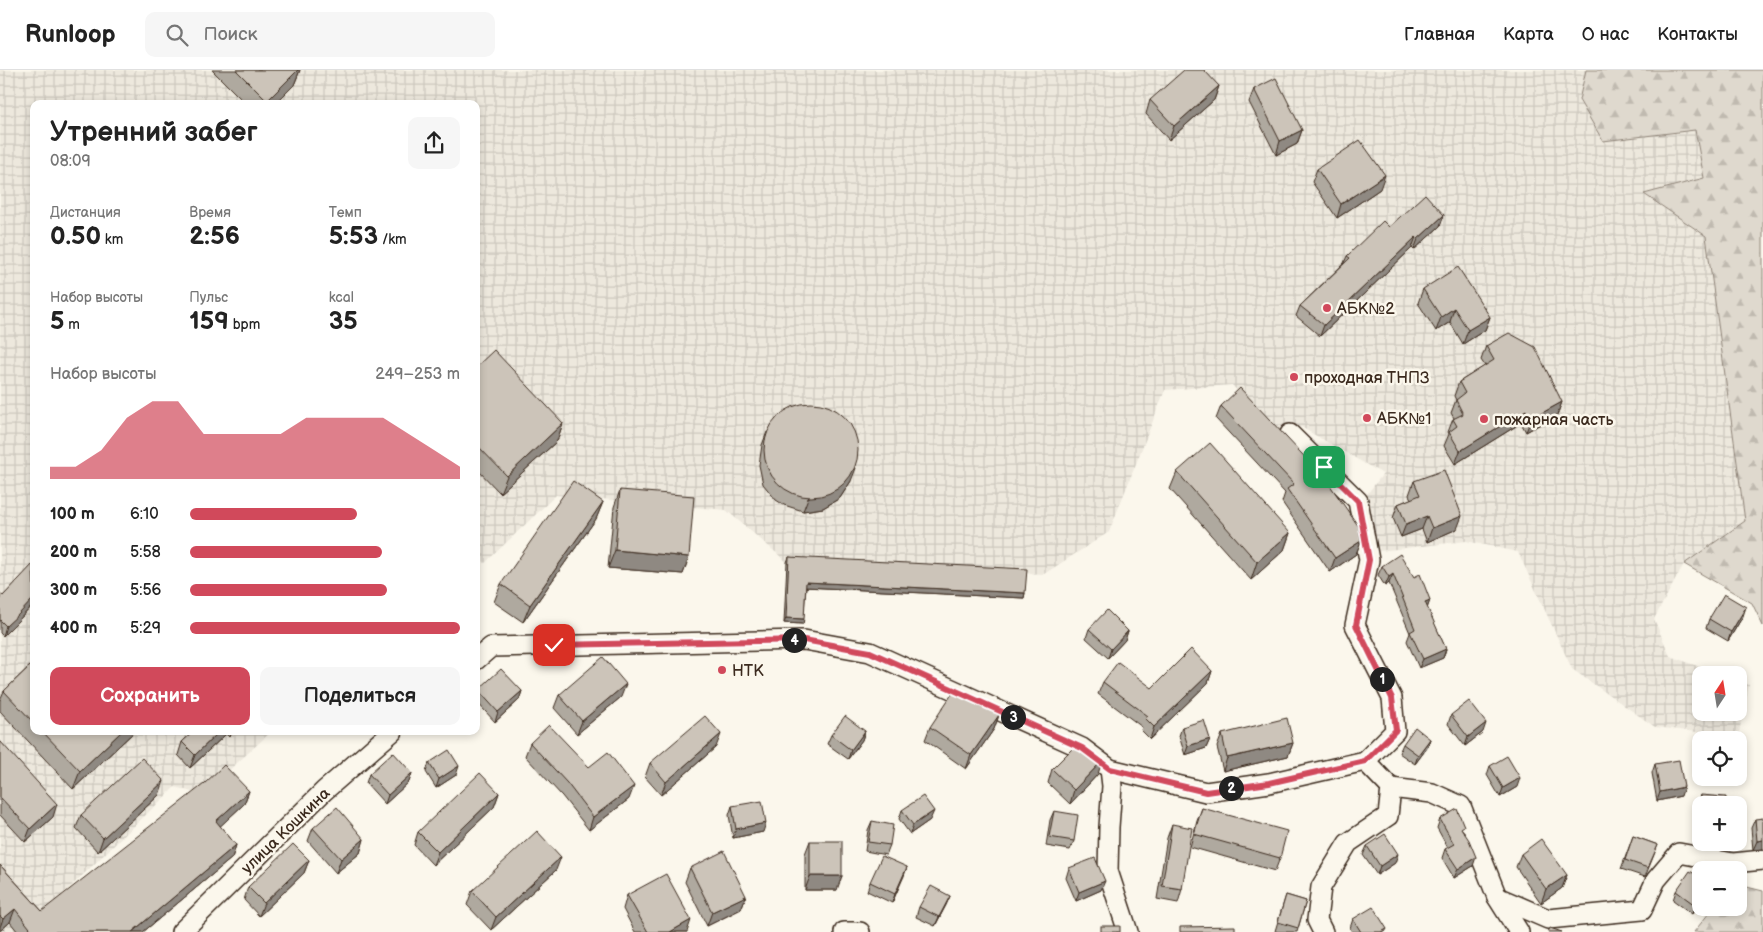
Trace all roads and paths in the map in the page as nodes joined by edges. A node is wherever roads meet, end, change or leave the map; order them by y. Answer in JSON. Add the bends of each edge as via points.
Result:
{"nodes":[{"id":1,"x":1290,"y":434,"type":"dead end"},
{"id":2,"x":480,"y":657,"type":"edge"},
{"id":3,"x":388,"y":735,"type":"edge"},
{"id":4,"x":1365,"y":761,"type":"junction"},
{"id":5,"x":1110,"y":769,"type":"junction"},
{"id":6,"x":1391,"y":788,"type":"junction"},
{"id":7,"x":1763,"y":860,"type":"edge"},
{"id":8,"x":1497,"y":897,"type":"junction"},
{"id":9,"x":182,"y":932,"type":"edge"},
{"id":10,"x":844,"y":932,"type":"edge"},
{"id":11,"x":860,"y":932,"type":"edge"},
{"id":12,"x":1128,"y":932,"type":"edge"},
{"id":13,"x":1323,"y":932,"type":"edge"},
{"id":14,"x":1519,"y":932,"type":"edge"}],
"edges":[{"from":1,"to":4,"type":"street","via":[[1358,501],[1369,560],[1356,625],[1392,698],[1396,730]]},
{"from":2,"to":5,"type":"street","via":[[491,647],[804,640],[870,652],[1082,748]]},
{"from":3,"to":9,"type":"street","name":"улица Кошкина","via":[[324,791]]},
{"from":4,"to":5,"type":"street","via":[[1269,783],[1206,792]]},
{"from":4,"to":6,"type":"street"},
{"from":5,"to":12,"type":"street","via":[[1108,871]]},
{"from":6,"to":8,"type":"street","via":[[1432,793],[1461,806]]},
{"from":6,"to":13,"type":"street","via":[[1388,816],[1348,843],[1321,887],[1317,920]]},
{"from":7,"to":8,"type":"street","via":[[1733,863],[1679,852],[1656,880],[1642,910],[1548,919]]},
{"from":8,"to":14,"type":"street"},
{"from":10,"to":11,"type":"street"}]}
